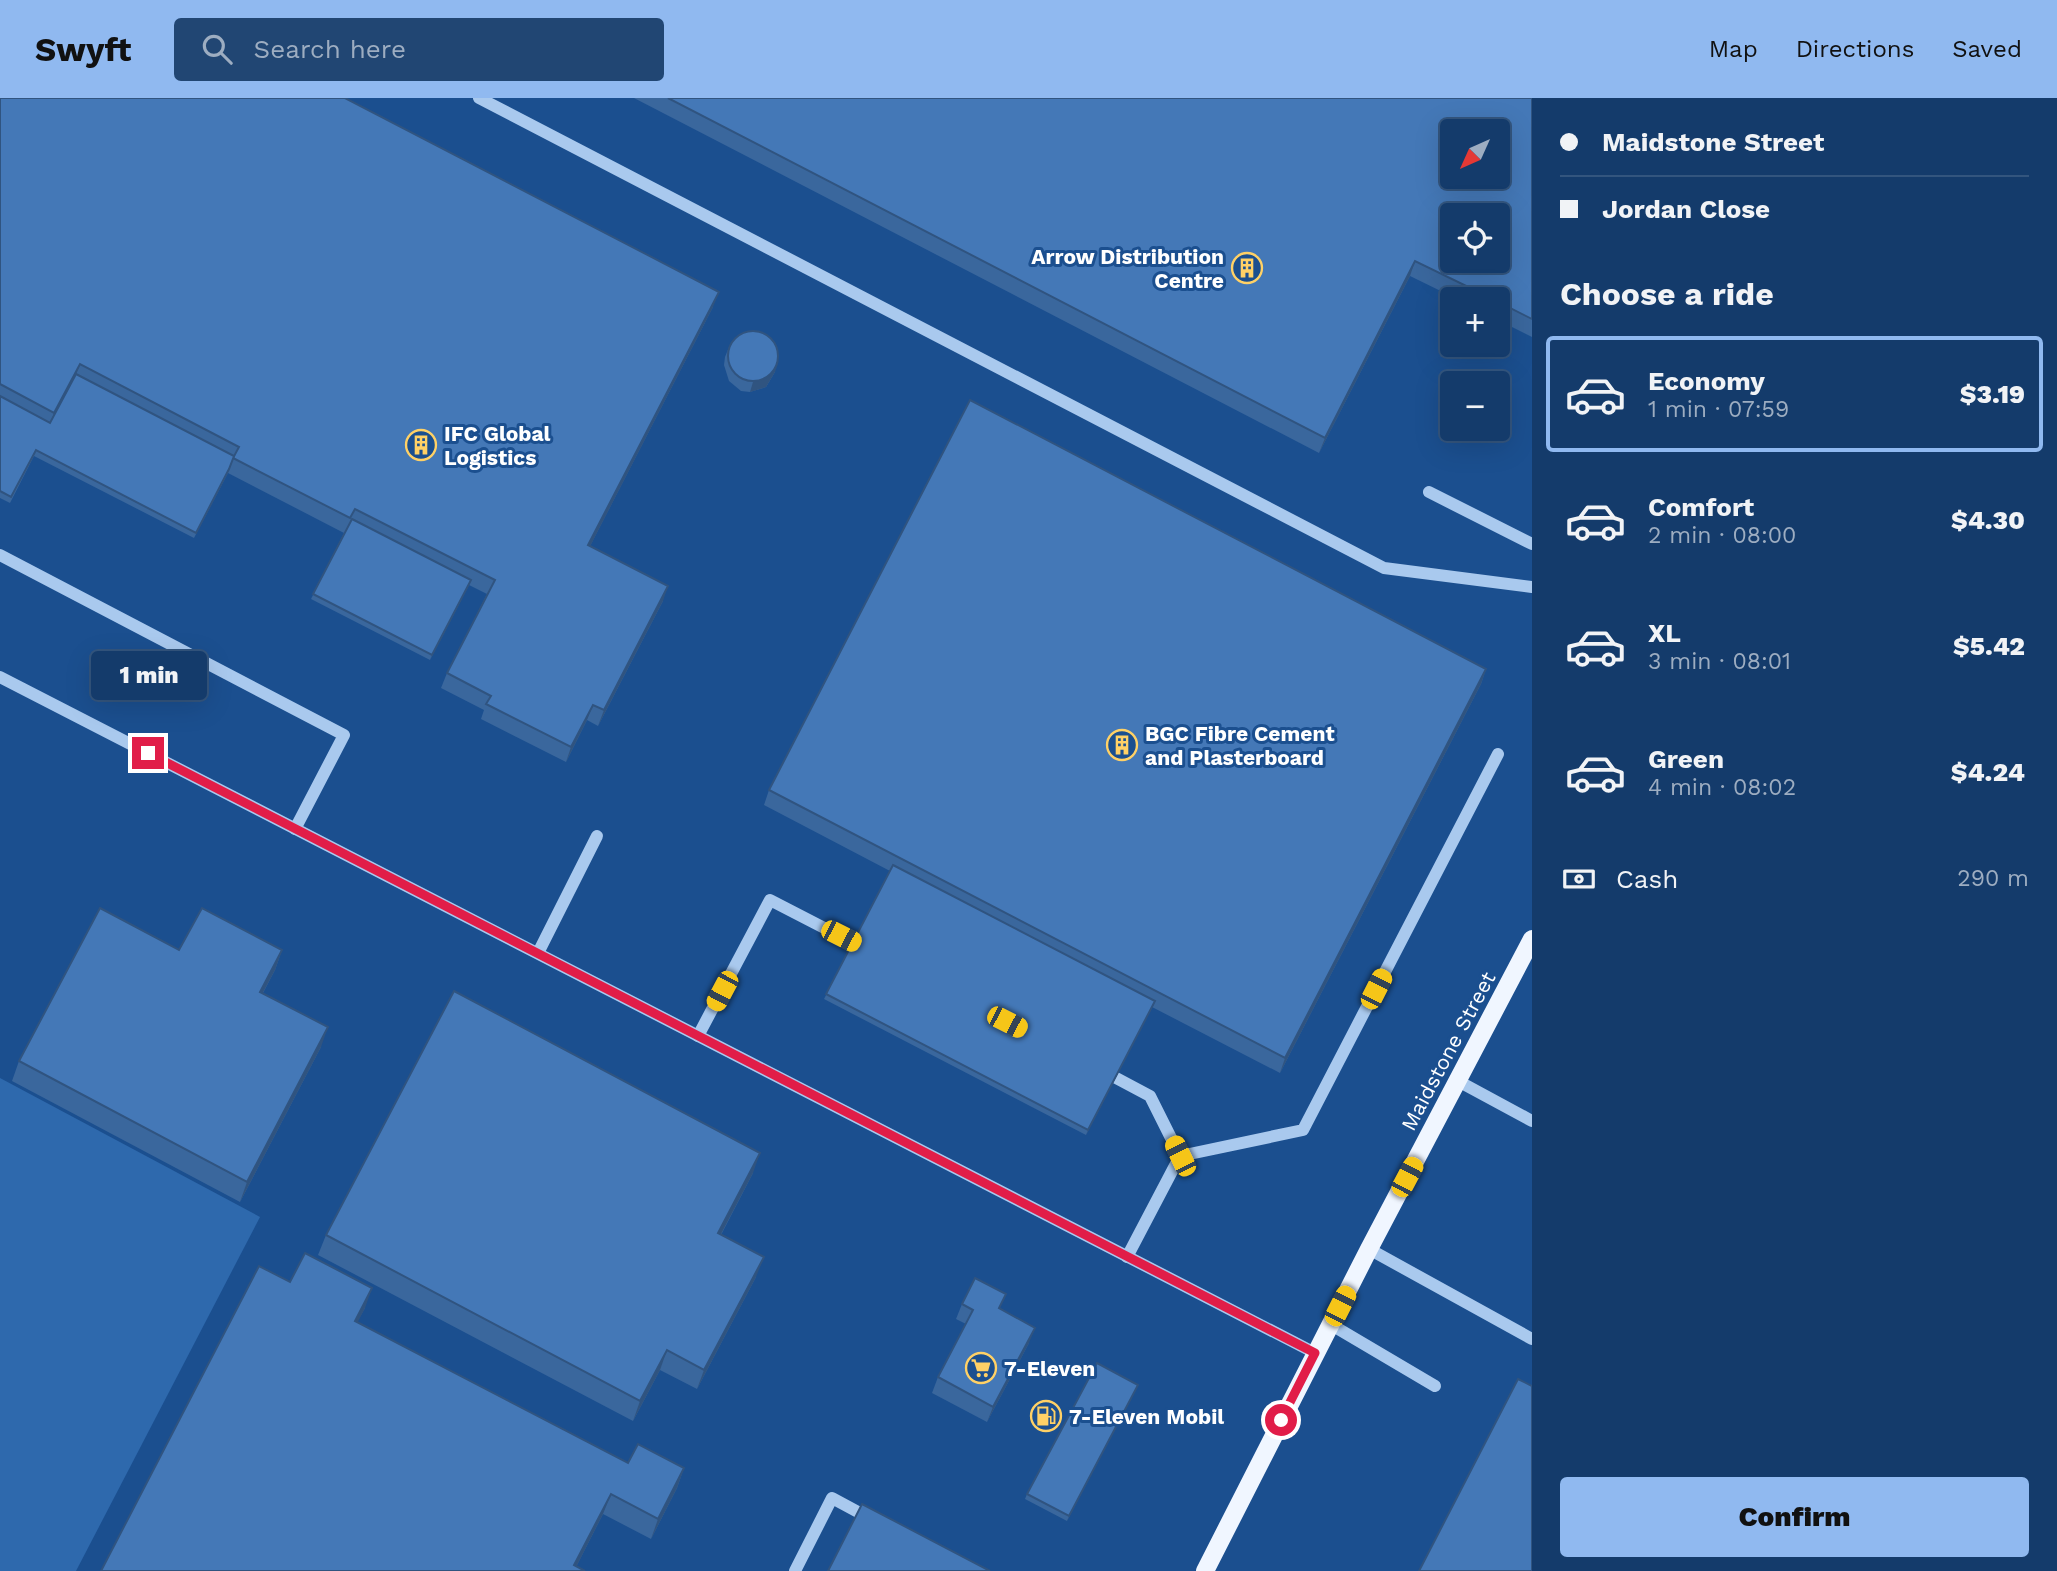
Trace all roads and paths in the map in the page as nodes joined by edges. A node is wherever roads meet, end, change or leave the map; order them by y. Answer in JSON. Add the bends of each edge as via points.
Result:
{"nodes":[{"id":1,"x":480,"y":98,"type":"edge"},
{"id":2,"x":1430,"y":492,"type":"dead end"},
{"id":3,"x":1532,"y":544,"type":"edge"},
{"id":4,"x":0,"y":555,"type":"edge"},
{"id":5,"x":1532,"y":587,"type":"edge"},
{"id":6,"x":0,"y":677,"type":"edge"},
{"id":7,"x":1498,"y":754,"type":"dead end"},
{"id":8,"x":295,"y":829,"type":"junction"},
{"id":9,"x":597,"y":836,"type":"dead end"},
{"id":10,"x":1532,"y":939,"type":"edge"},
{"id":11,"x":537,"y":953,"type":"junction"},
{"id":12,"x":880,"y":957,"type":"edge"},
{"id":13,"x":698,"y":1036,"type":"junction"},
{"id":14,"x":1089,"y":1064,"type":"edge"},
{"id":15,"x":1458,"y":1081,"type":"junction"},
{"id":16,"x":1532,"y":1121,"type":"edge"},
{"id":17,"x":1180,"y":1156,"type":"junction"},
{"id":18,"x":1369,"y":1249,"type":"junction"},
{"id":19,"x":1127,"y":1257,"type":"junction"},
{"id":20,"x":1330,"y":1324,"type":"junction"},
{"id":21,"x":1532,"y":1339,"type":"edge"},
{"id":22,"x":1315,"y":1353,"type":"junction"},
{"id":23,"x":1435,"y":1386,"type":"dead end"},
{"id":24,"x":879,"y":1523,"type":"edge"},
{"id":25,"x":1205,"y":1566,"type":"edge"},
{"id":26,"x":795,"y":1571,"type":"edge"}],
"edges":[{"from":1,"to":5,"type":"street","via":[[1384,568]]},
{"from":2,"to":3,"type":"street"},
{"from":4,"to":8,"type":"street","via":[[344,735]]},
{"from":6,"to":8,"type":"street"},
{"from":7,"to":17,"type":"street","via":[[1303,1130]]},
{"from":8,"to":11,"type":"street"},
{"from":9,"to":11,"type":"street"},
{"from":10,"to":15,"type":"main road","name":"Maidstone Street"},
{"from":11,"to":13,"type":"street"},
{"from":12,"to":13,"type":"street","via":[[770,900]]},
{"from":13,"to":19,"type":"street"},
{"from":14,"to":17,"type":"street","via":[[1150,1096]]},
{"from":15,"to":16,"type":"street"},
{"from":15,"to":18,"type":"main road","name":"Maidstone Street"},
{"from":17,"to":19,"type":"street"},
{"from":18,"to":20,"type":"main road","name":"Maidstone Street"},
{"from":18,"to":21,"type":"street"},
{"from":19,"to":22,"type":"street"},
{"from":20,"to":22,"type":"main road","name":"Maidstone Street"},
{"from":20,"to":23,"type":"street"},
{"from":22,"to":25,"type":"main road","name":"Maidstone Street"},
{"from":24,"to":26,"type":"street","via":[[832,1498]]}]}
